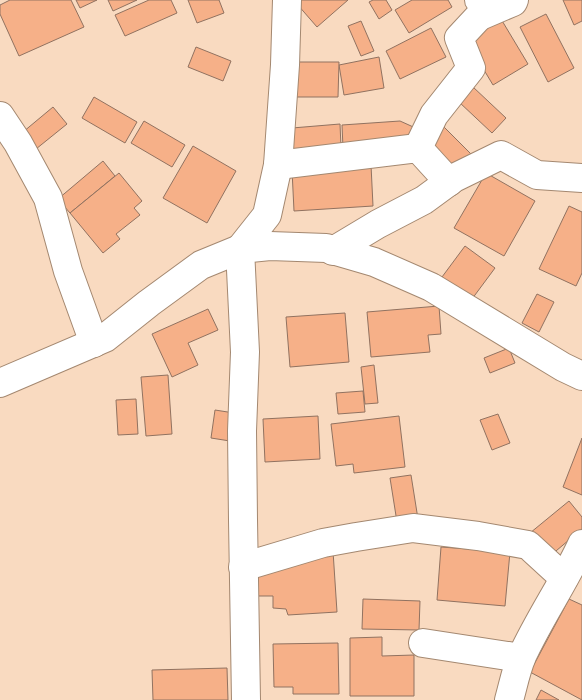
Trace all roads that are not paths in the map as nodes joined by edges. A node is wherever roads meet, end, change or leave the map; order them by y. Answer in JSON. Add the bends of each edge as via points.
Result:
{"nodes":[{"id":1,"x":287,"y":0,"type":"edge"},
{"id":2,"x":514,"y":0,"type":"edge"},
{"id":3,"x":479,"y":8,"type":"edge"},
{"id":4,"x":2,"y":119,"type":"edge"},
{"id":5,"x":418,"y":148,"type":"junction"},
{"id":6,"x":278,"y":165,"type":"junction"},
{"id":7,"x":582,"y":178,"type":"edge"},
{"id":8,"x":449,"y":182,"type":"junction"},
{"id":9,"x":240,"y":249,"type":"junction"},
{"id":10,"x":333,"y":251,"type":"junction"},
{"id":11,"x":94,"y":343,"type":"junction"},
{"id":12,"x":582,"y":376,"type":"edge"},
{"id":13,"x":0,"y":383,"type":"edge"},
{"id":14,"x":582,"y":544,"type":"edge"},
{"id":15,"x":244,"y":566,"type":"junction"},
{"id":16,"x":564,"y":578,"type":"junction"},
{"id":17,"x":423,"y":643,"type":"dead end"},
{"id":18,"x":521,"y":658,"type":"junction"},
{"id":19,"x":246,"y":700,"type":"edge"},
{"id":20,"x":509,"y":700,"type":"edge"}],
"edges":[{"from":1,"to":6,"type":"street"},
{"from":2,"to":3,"type":"street"},
{"from":3,"to":5,"type":"street","via":[[459,38],[471,68],[434,115]]},
{"from":4,"to":11,"type":"street","via":[[48,198],[68,271]]},
{"from":5,"to":6,"type":"street"},
{"from":5,"to":8,"type":"street"},
{"from":6,"to":9,"type":"street","via":[[266,215]]},
{"from":7,"to":8,"type":"street","via":[[537,176],[501,155]]},
{"from":8,"to":10,"type":"street","via":[[424,200]]},
{"from":9,"to":10,"type":"street","via":[[270,246]]},
{"from":9,"to":11,"type":"street","via":[[202,265]]},
{"from":9,"to":15,"type":"street","via":[[245,352],[242,431]]},
{"from":10,"to":12,"type":"street","via":[[374,262],[430,287]]},
{"from":11,"to":13,"type":"street"},
{"from":14,"to":16,"type":"street"},
{"from":15,"to":16,"type":"street","via":[[324,543],[413,528],[528,545]]},
{"from":15,"to":19,"type":"street"},
{"from":16,"to":18,"type":"street"},
{"from":17,"to":18,"type":"street"},
{"from":18,"to":20,"type":"street"}]}
